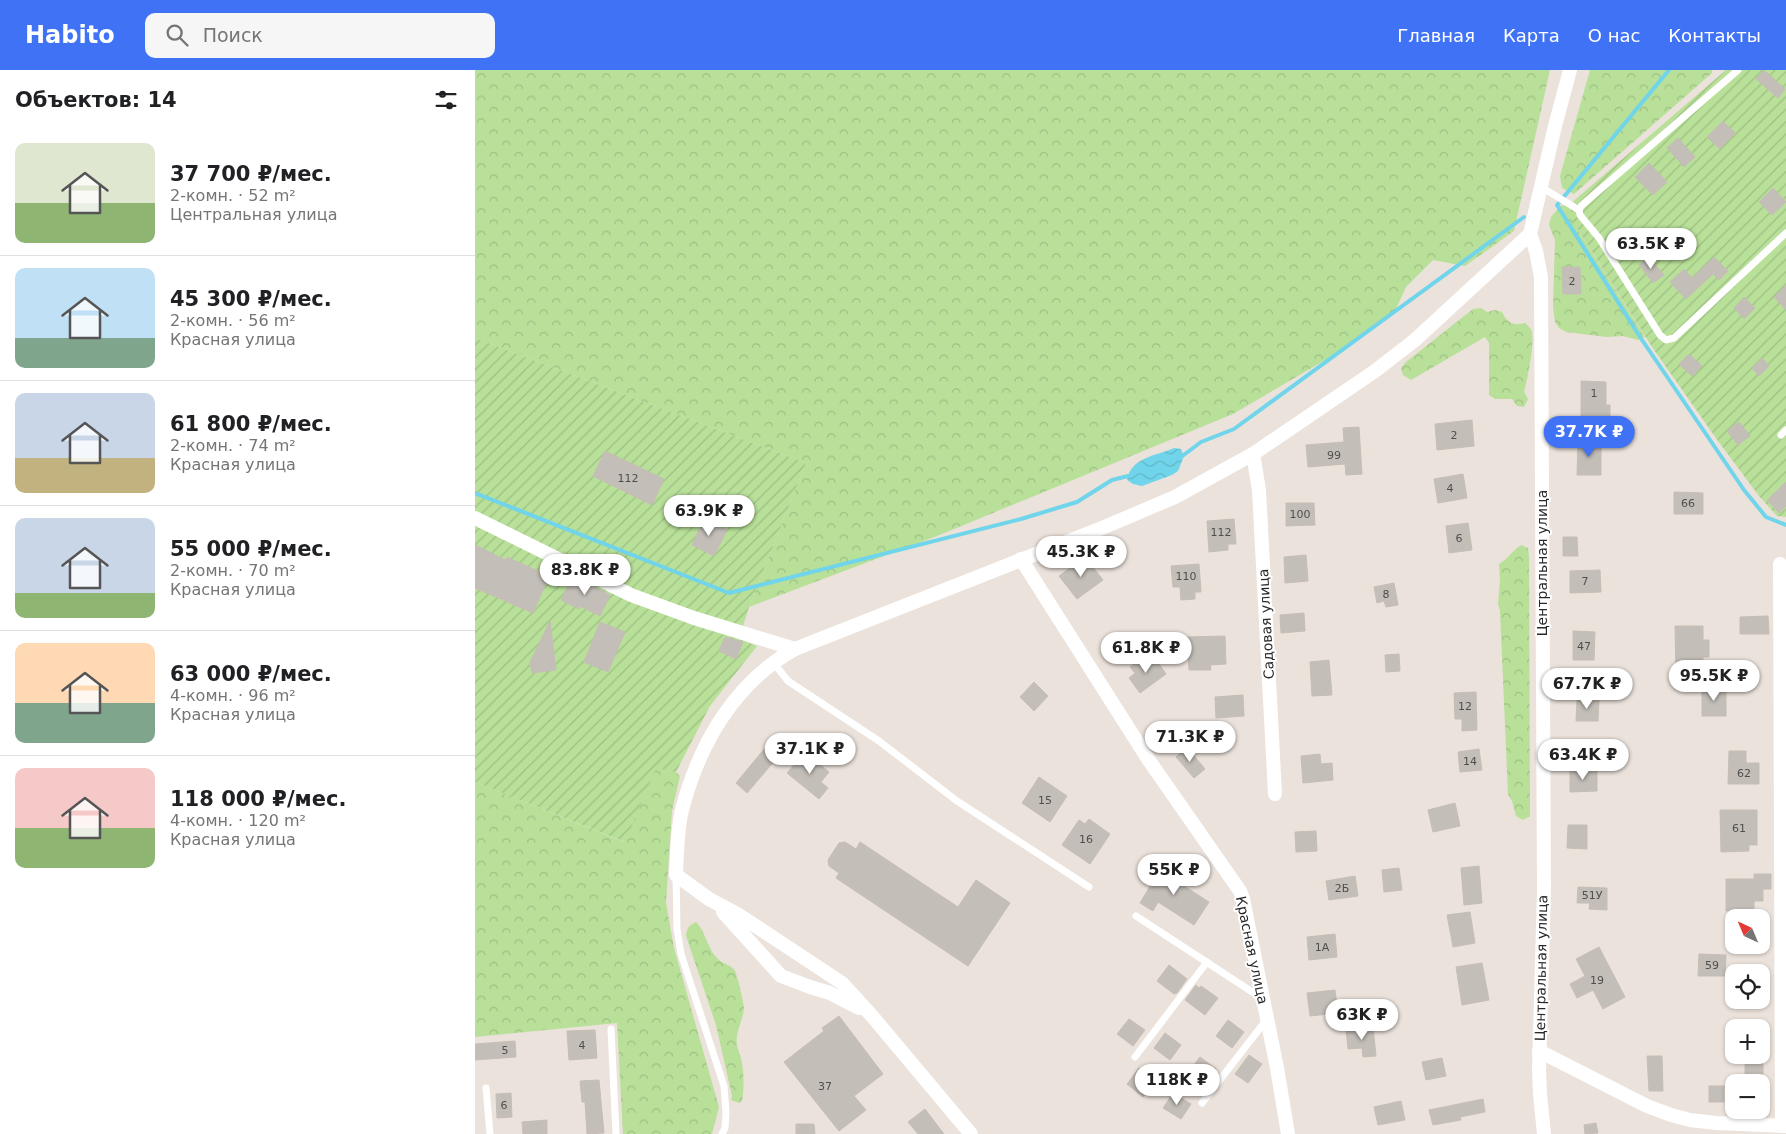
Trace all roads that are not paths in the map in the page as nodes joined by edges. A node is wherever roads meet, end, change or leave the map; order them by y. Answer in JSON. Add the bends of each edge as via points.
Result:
{"nodes":[{"id":1,"x":1570,"y":70,"type":"edge"},
{"id":2,"x":1738,"y":70,"type":"edge"},
{"id":3,"x":1541,"y":187,"type":"junction"},
{"id":4,"x":1579,"y":210,"type":"junction"},
{"id":5,"x":1786,"y":233,"type":"edge"},
{"id":6,"x":1530,"y":234,"type":"junction"},
{"id":7,"x":1253,"y":454,"type":"junction"},
{"id":8,"x":475,"y":518,"type":"edge"},
{"id":9,"x":1021,"y":559,"type":"junction"},
{"id":10,"x":1780,"y":564,"type":"dead end"},
{"id":11,"x":795,"y":649,"type":"junction"},
{"id":12,"x":773,"y":662,"type":"junction"},
{"id":13,"x":1275,"y":794,"type":"dead end"},
{"id":14,"x":676,"y":875,"type":"junction"},
{"id":15,"x":1089,"y":887,"type":"dead end"},
{"id":16,"x":709,"y":899,"type":"junction"},
{"id":17,"x":1136,"y":916,"type":"dead end"},
{"id":18,"x":1207,"y":962,"type":"junction"},
{"id":19,"x":1263,"y":999,"type":"junction"},
{"id":20,"x":872,"y":1016,"type":"junction"},
{"id":21,"x":1267,"y":1019,"type":"junction"},
{"id":22,"x":611,"y":1029,"type":"dead end"},
{"id":23,"x":1539,"y":1051,"type":"junction"},
{"id":24,"x":1135,"y":1057,"type":"dead end"},
{"id":25,"x":486,"y":1088,"type":"dead end"},
{"id":26,"x":1202,"y":1103,"type":"dead end"},
{"id":27,"x":1784,"y":1126,"type":"edge"},
{"id":28,"x":725,"y":1132,"type":"edge"},
{"id":29,"x":490,"y":1134,"type":"edge"},
{"id":30,"x":616,"y":1134,"type":"edge"},
{"id":31,"x":971,"y":1134,"type":"edge"},
{"id":32,"x":1288,"y":1134,"type":"edge"},
{"id":33,"x":1544,"y":1134,"type":"edge"}],
"edges":[{"from":1,"to":3,"type":"street"},
{"from":2,"to":4,"type":"lane"},
{"from":3,"to":4,"type":"lane"},
{"from":3,"to":6,"type":"street"},
{"from":4,"to":5,"type":"lane","via":[[1666,340],[1674,338]]},
{"from":6,"to":7,"type":"street","via":[[1415,340]]},
{"from":6,"to":23,"type":"street","name":"Центральная улица","via":[[1541,277],[1543,890]]},
{"from":7,"to":9,"type":"street","via":[[1175,497]]},
{"from":7,"to":13,"type":"street","name":"Садовая улица","via":[[1259,490]]},
{"from":8,"to":11,"type":"street","via":[[631,595]]},
{"from":9,"to":11,"type":"street"},
{"from":9,"to":19,"type":"street","name":"Красная улица","via":[[1149,759],[1236,883],[1243,899]]},
{"from":10,"to":27,"type":"street"},
{"from":11,"to":12,"type":"street"},
{"from":12,"to":14,"type":"street","via":[[723,713],[709,740],[691,780],[682,811]]},
{"from":12,"to":15,"type":"lane","via":[[789,681],[879,741],[957,801]]},
{"from":14,"to":16,"type":"street"},
{"from":14,"to":28,"type":"lane","via":[[681,954],[724,1086]]},
{"from":16,"to":20,"type":"street","via":[[842,983]]},
{"from":16,"to":20,"type":"street","via":[[781,976],[830,993]]},
{"from":17,"to":18,"type":"lane"},
{"from":18,"to":19,"type":"lane"},
{"from":18,"to":24,"type":"lane"},
{"from":19,"to":21,"type":"street","name":"Красная улица"},
{"from":20,"to":31,"type":"street"},
{"from":21,"to":26,"type":"lane"},
{"from":21,"to":32,"type":"street","name":"Красная улица"},
{"from":22,"to":30,"type":"lane"},
{"from":23,"to":27,"type":"street","via":[[1671,1115],[1717,1123]]},
{"from":23,"to":33,"type":"street","name":"Центральная улица"},
{"from":25,"to":29,"type":"lane"}]}
